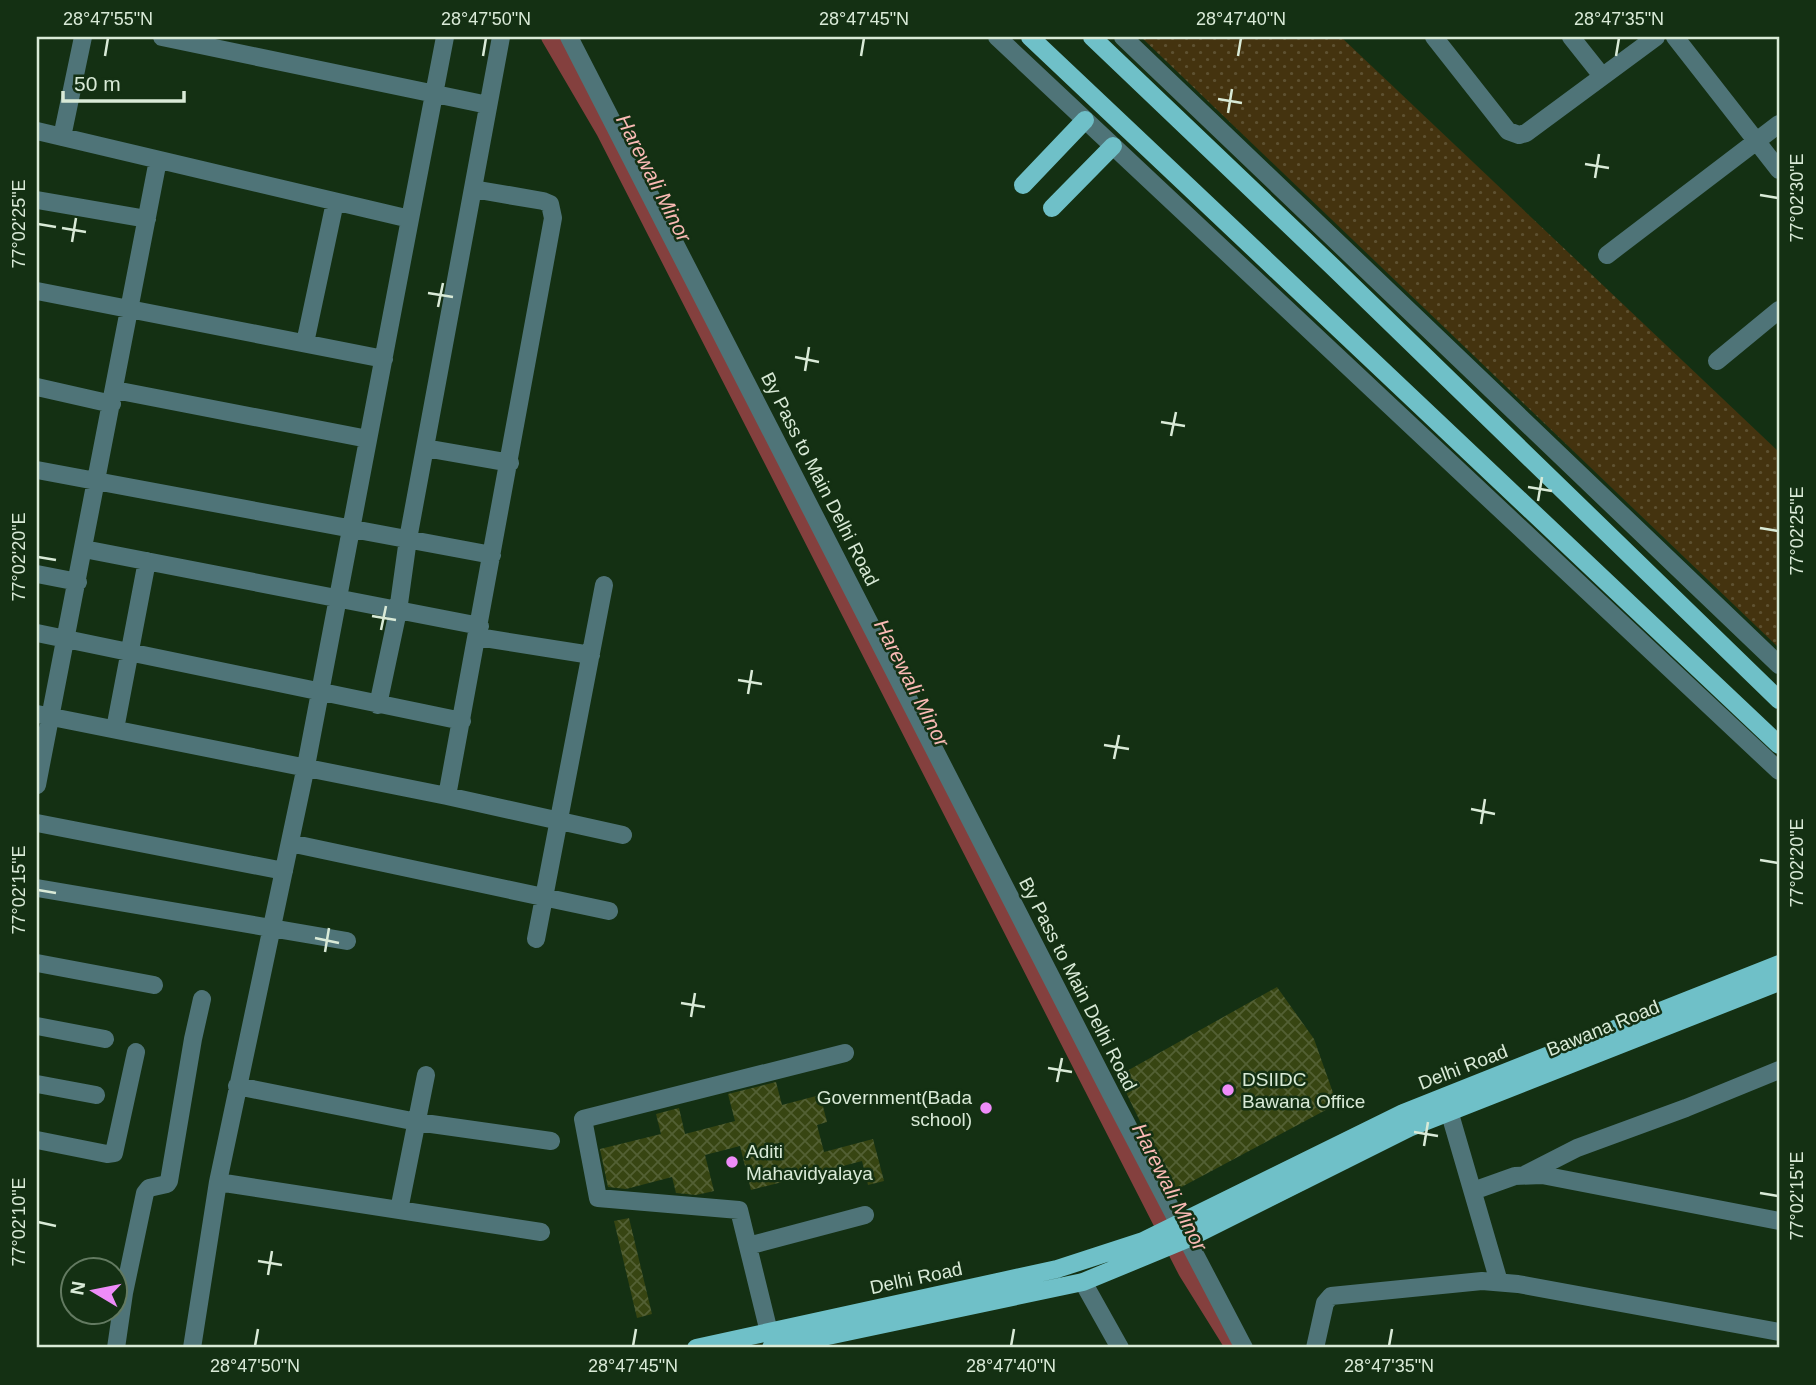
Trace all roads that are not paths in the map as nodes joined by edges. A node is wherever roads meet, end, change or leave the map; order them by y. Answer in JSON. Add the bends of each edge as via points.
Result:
{"nodes":[{"id":1,"x":83,"y":37,"type":"edge"},
{"id":2,"x":162,"y":37,"type":"edge"},
{"id":3,"x":445,"y":37,"type":"edge"},
{"id":4,"x":501,"y":37,"type":"edge"},
{"id":5,"x":569,"y":37,"type":"edge"},
{"id":6,"x":997,"y":37,"type":"edge"},
{"id":7,"x":1030,"y":37,"type":"edge"},
{"id":8,"x":1092,"y":37,"type":"edge"},
{"id":9,"x":1123,"y":37,"type":"edge"},
{"id":10,"x":1434,"y":37,"type":"edge"},
{"id":11,"x":1571,"y":37,"type":"edge"},
{"id":12,"x":1656,"y":37,"type":"edge"},
{"id":13,"x":1675,"y":37,"type":"edge"},
{"id":14,"x":1602,"y":76,"type":"junction"},
{"id":15,"x":434,"y":95,"type":"junction"},
{"id":16,"x":488,"y":106,"type":"junction"},
{"id":17,"x":1086,"y":120,"type":"junction"},
{"id":18,"x":1779,"y":124,"type":"edge"},
{"id":19,"x":37,"y":131,"type":"edge"},
{"id":20,"x":62,"y":137,"type":"junction"},
{"id":21,"x":1756,"y":141,"type":"junction"},
{"id":22,"x":1113,"y":146,"type":"junction"},
{"id":23,"x":158,"y":160,"type":"junction"},
{"id":24,"x":1779,"y":170,"type":"edge"},
{"id":25,"x":1023,"y":185,"type":"dead end"},
{"id":26,"x":473,"y":189,"type":"junction"},
{"id":27,"x":37,"y":200,"type":"edge"},
{"id":28,"x":335,"y":202,"type":"junction"},
{"id":29,"x":1052,"y":208,"type":"dead end"},
{"id":30,"x":147,"y":219,"type":"junction"},
{"id":31,"x":410,"y":219,"type":"junction"},
{"id":32,"x":1607,"y":255,"type":"dead end"},
{"id":33,"x":37,"y":291,"type":"edge"},
{"id":34,"x":129,"y":309,"type":"junction"},
{"id":35,"x":1779,"y":310,"type":"edge"},
{"id":36,"x":305,"y":343,"type":"junction"},
{"id":37,"x":384,"y":359,"type":"junction"},
{"id":38,"x":1717,"y":361,"type":"dead end"},
{"id":39,"x":37,"y":387,"type":"edge"},
{"id":40,"x":114,"y":397,"type":"junction"},
{"id":41,"x":368,"y":439,"type":"junction"},
{"id":42,"x":425,"y":447,"type":"junction"},
{"id":43,"x":510,"y":463,"type":"junction"},
{"id":44,"x":37,"y":470,"type":"edge"},
{"id":45,"x":96,"y":482,"type":"junction"},
{"id":46,"x":350,"y":528,"type":"junction"},
{"id":47,"x":408,"y":539,"type":"junction"},
{"id":48,"x":84,"y":549,"type":"junction"},
{"id":49,"x":492,"y":555,"type":"junction"},
{"id":50,"x":147,"y":561,"type":"junction"},
{"id":51,"x":37,"y":574,"type":"edge"},
{"id":52,"x":78,"y":582,"type":"junction"},
{"id":53,"x":604,"y":585,"type":"dead end"},
{"id":54,"x":338,"y":599,"type":"junction"},
{"id":55,"x":398,"y":611,"type":"junction"},
{"id":56,"x":479,"y":632,"type":"junction"},
{"id":57,"x":37,"y":633,"type":"edge"},
{"id":58,"x":67,"y":638,"type":"junction"},
{"id":59,"x":130,"y":650,"type":"junction"},
{"id":60,"x":591,"y":655,"type":"junction"},
{"id":61,"x":1779,"y":665,"type":"edge"},
{"id":62,"x":320,"y":691,"type":"junction"},
{"id":63,"x":1779,"y":700,"type":"edge"},
{"id":64,"x":378,"y":705,"type":"junction"},
{"id":65,"x":44,"y":715,"type":"edge"},
{"id":66,"x":462,"y":721,"type":"junction"},
{"id":67,"x":115,"y":729,"type":"junction"},
{"id":68,"x":1779,"y":745,"type":"edge"},
{"id":69,"x":306,"y":766,"type":"junction"},
{"id":70,"x":1779,"y":771,"type":"edge"},
{"id":71,"x":37,"y":785,"type":"edge"},
{"id":72,"x":447,"y":796,"type":"junction"},
{"id":73,"x":558,"y":819,"type":"junction"},
{"id":74,"x":37,"y":823,"type":"edge"},
{"id":75,"x":622,"y":835,"type":"dead end"},
{"id":76,"x":290,"y":844,"type":"junction"},
{"id":77,"x":284,"y":871,"type":"junction"},
{"id":78,"x":37,"y":888,"type":"edge"},
{"id":79,"x":543,"y":896,"type":"junction"},
{"id":80,"x":609,"y":911,"type":"dead end"},
{"id":81,"x":271,"y":927,"type":"junction"},
{"id":82,"x":536,"y":939,"type":"dead end"},
{"id":83,"x":347,"y":941,"type":"dead end"},
{"id":84,"x":37,"y":963,"type":"edge"},
{"id":85,"x":1779,"y":964,"type":"edge"},
{"id":86,"x":1779,"y":982,"type":"edge"},
{"id":87,"x":154,"y":985,"type":"dead end"},
{"id":88,"x":202,"y":999,"type":"dead end"},
{"id":89,"x":37,"y":1026,"type":"edge"},
{"id":90,"x":105,"y":1039,"type":"dead end"},
{"id":91,"x":136,"y":1052,"type":"dead end"},
{"id":92,"x":845,"y":1053,"type":"dead end"},
{"id":93,"x":1779,"y":1070,"type":"edge"},
{"id":94,"x":426,"y":1075,"type":"dead end"},
{"id":95,"x":37,"y":1084,"type":"edge"},
{"id":96,"x":237,"y":1086,"type":"junction"},
{"id":97,"x":96,"y":1095,"type":"dead end"},
{"id":98,"x":1447,"y":1104,"type":"junction"},
{"id":99,"x":417,"y":1122,"type":"junction"},
{"id":100,"x":37,"y":1140,"type":"edge"},
{"id":101,"x":551,"y":1141,"type":"dead end"},
{"id":102,"x":1526,"y":1174,"type":"junction"},
{"id":103,"x":218,"y":1182,"type":"junction"},
{"id":104,"x":1474,"y":1191,"type":"junction"},
{"id":105,"x":399,"y":1210,"type":"junction"},
{"id":106,"x":865,"y":1215,"type":"dead end"},
{"id":107,"x":1779,"y":1221,"type":"edge"},
{"id":108,"x":541,"y":1232,"type":"dead end"},
{"id":109,"x":1179,"y":1234,"type":"junction"},
{"id":110,"x":748,"y":1246,"type":"junction"},
{"id":111,"x":1147,"y":1248,"type":"junction"},
{"id":112,"x":1099,"y":1255,"type":"junction"},
{"id":113,"x":1107,"y":1273,"type":"junction"},
{"id":114,"x":1083,"y":1282,"type":"junction"},
{"id":115,"x":1499,"y":1282,"type":"junction"},
{"id":116,"x":1779,"y":1332,"type":"edge"},
{"id":117,"x":770,"y":1340,"type":"edge"},
{"id":118,"x":116,"y":1348,"type":"edge"},
{"id":119,"x":192,"y":1348,"type":"edge"},
{"id":120,"x":696,"y":1348,"type":"edge"},
{"id":121,"x":1120,"y":1348,"type":"edge"},
{"id":122,"x":1244,"y":1348,"type":"edge"},
{"id":123,"x":1315,"y":1348,"type":"edge"}],
"edges":[{"from":1,"to":20,"type":"street"},
{"from":2,"to":15,"type":"street"},
{"from":3,"to":15,"type":"street"},
{"from":4,"to":16,"type":"street"},
{"from":5,"to":109,"type":"street","name":"By Pass to Main Delhi Road"},
{"from":6,"to":17,"type":"street"},
{"from":7,"to":68,"type":"main road"},
{"from":8,"to":63,"type":"main road"},
{"from":9,"to":61,"type":"street"},
{"from":10,"to":14,"type":"street","via":[[1513,134],[1526,133]]},
{"from":11,"to":14,"type":"street"},
{"from":12,"to":14,"type":"street"},
{"from":13,"to":21,"type":"street"},
{"from":15,"to":16,"type":"street"},
{"from":15,"to":31,"type":"street"},
{"from":16,"to":26,"type":"street"},
{"from":17,"to":22,"type":"street"},
{"from":17,"to":25,"type":"main road"},
{"from":18,"to":21,"type":"street"},
{"from":19,"to":20,"type":"street"},
{"from":20,"to":23,"type":"street"},
{"from":21,"to":24,"type":"street"},
{"from":21,"to":32,"type":"street"},
{"from":22,"to":29,"type":"main road"},
{"from":22,"to":70,"type":"street"},
{"from":23,"to":28,"type":"street"},
{"from":23,"to":30,"type":"street"},
{"from":26,"to":42,"type":"street"},
{"from":26,"to":43,"type":"street","via":[[543,201],[552,210]]},
{"from":27,"to":30,"type":"street"},
{"from":28,"to":31,"type":"street"},
{"from":28,"to":36,"type":"street"},
{"from":30,"to":34,"type":"street"},
{"from":31,"to":37,"type":"street"},
{"from":33,"to":34,"type":"street"},
{"from":34,"to":36,"type":"street"},
{"from":34,"to":40,"type":"street"},
{"from":35,"to":38,"type":"street"},
{"from":36,"to":37,"type":"street"},
{"from":37,"to":41,"type":"street"},
{"from":39,"to":40,"type":"street"},
{"from":40,"to":41,"type":"street"},
{"from":40,"to":45,"type":"street"},
{"from":41,"to":46,"type":"street"},
{"from":42,"to":43,"type":"street"},
{"from":42,"to":47,"type":"street"},
{"from":43,"to":49,"type":"street"},
{"from":44,"to":45,"type":"street"},
{"from":45,"to":46,"type":"street"},
{"from":45,"to":48,"type":"street"},
{"from":46,"to":47,"type":"street"},
{"from":46,"to":54,"type":"street"},
{"from":47,"to":49,"type":"street"},
{"from":47,"to":55,"type":"street"},
{"from":48,"to":50,"type":"street"},
{"from":48,"to":52,"type":"street"},
{"from":49,"to":56,"type":"street"},
{"from":50,"to":54,"type":"street"},
{"from":50,"to":59,"type":"street"},
{"from":51,"to":52,"type":"street"},
{"from":52,"to":58,"type":"street"},
{"from":53,"to":60,"type":"street"},
{"from":54,"to":55,"type":"street"},
{"from":54,"to":62,"type":"street"},
{"from":55,"to":56,"type":"street"},
{"from":55,"to":64,"type":"street"},
{"from":56,"to":60,"type":"street"},
{"from":56,"to":66,"type":"street"},
{"from":57,"to":58,"type":"street"},
{"from":58,"to":59,"type":"street"},
{"from":58,"to":65,"type":"street"},
{"from":59,"to":62,"type":"street"},
{"from":59,"to":67,"type":"street"},
{"from":60,"to":73,"type":"street"},
{"from":62,"to":64,"type":"street"},
{"from":62,"to":69,"type":"street"},
{"from":64,"to":66,"type":"street"},
{"from":65,"to":67,"type":"street"},
{"from":65,"to":71,"type":"street"},
{"from":66,"to":72,"type":"street"},
{"from":67,"to":69,"type":"street"},
{"from":69,"to":72,"type":"street"},
{"from":69,"to":76,"type":"street"},
{"from":72,"to":73,"type":"street"},
{"from":73,"to":75,"type":"street"},
{"from":73,"to":79,"type":"street"},
{"from":74,"to":77,"type":"street"},
{"from":76,"to":77,"type":"street"},
{"from":76,"to":79,"type":"street"},
{"from":77,"to":81,"type":"street"},
{"from":78,"to":81,"type":"street"},
{"from":79,"to":80,"type":"street"},
{"from":79,"to":82,"type":"street"},
{"from":81,"to":83,"type":"street"},
{"from":81,"to":96,"type":"street"},
{"from":84,"to":87,"type":"street"},
{"from":85,"to":98,"type":"main road","name":"Delhi Road"},
{"from":86,"to":98,"type":"main road","name":"Bawana Road"},
{"from":88,"to":118,"type":"street","via":[[169,1181],[145,1193]]},
{"from":89,"to":90,"type":"street"},
{"from":91,"to":100,"type":"street","via":[[114,1153]]},
{"from":92,"to":110,"type":"street","via":[[583,1119],[598,1198],[739,1210]]},
{"from":93,"to":102,"type":"street","via":[[1568,1152]]},
{"from":94,"to":99,"type":"street"},
{"from":95,"to":97,"type":"street"},
{"from":96,"to":99,"type":"street"},
{"from":96,"to":103,"type":"street"},
{"from":98,"to":104,"type":"street"},
{"from":98,"to":109,"type":"main road","name":"Delhi Road","via":[[1403,1113],[1366,1140]]},
{"from":99,"to":101,"type":"street"},
{"from":99,"to":105,"type":"street"},
{"from":102,"to":104,"type":"street"},
{"from":102,"to":107,"type":"street"},
{"from":103,"to":105,"type":"street"},
{"from":103,"to":119,"type":"street"},
{"from":104,"to":115,"type":"street"},
{"from":105,"to":108,"type":"street"},
{"from":106,"to":110,"type":"street"},
{"from":109,"to":111,"type":"main road"},
{"from":109,"to":122,"type":"street","name":"By Pass to Main Delhi Road"},
{"from":110,"to":117,"type":"street"},
{"from":111,"to":112,"type":"main road","name":"Delhi Road"},
{"from":111,"to":113,"type":"main road"},
{"from":112,"to":113,"type":"main road"},
{"from":112,"to":117,"type":"main road","name":"Delhi Road"},
{"from":113,"to":114,"type":"main road"},
{"from":114,"to":117,"type":"main road"},
{"from":114,"to":121,"type":"street"},
{"from":115,"to":116,"type":"street"},
{"from":115,"to":123,"type":"street","via":[[1331,1296],[1325,1303]]},
{"from":117,"to":120,"type":"main road","name":"Delhi Road"}]}
